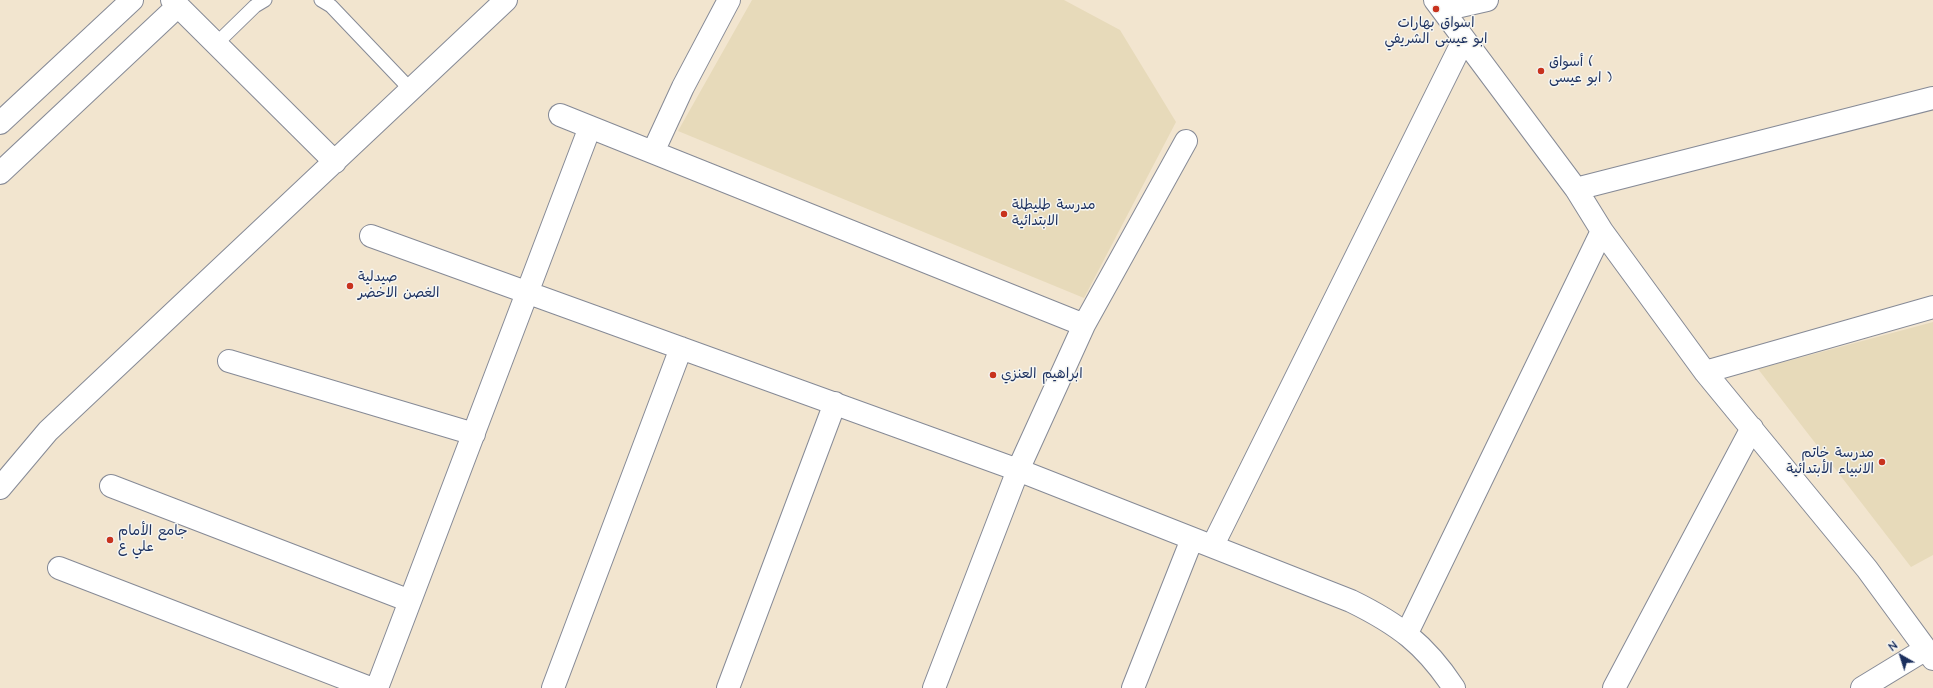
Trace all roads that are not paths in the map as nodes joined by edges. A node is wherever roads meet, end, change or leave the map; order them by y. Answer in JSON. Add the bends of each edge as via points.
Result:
{"nodes":[{"id":1,"x":132,"y":0,"type":"edge"},
{"id":2,"x":265,"y":0,"type":"edge"},
{"id":3,"x":321,"y":0,"type":"edge"},
{"id":4,"x":506,"y":0,"type":"edge"},
{"id":5,"x":728,"y":0,"type":"edge"},
{"id":6,"x":1486,"y":0,"type":"edge"},
{"id":7,"x":175,"y":3,"type":"edge"},
{"id":8,"x":1439,"y":5,"type":"edge"},
{"id":9,"x":1464,"y":39,"type":"junction"},
{"id":10,"x":216,"y":44,"type":"junction"},
{"id":11,"x":411,"y":90,"type":"junction"},
{"id":12,"x":1933,"y":98,"type":"edge"},
{"id":13,"x":560,"y":115,"type":"dead end"},
{"id":14,"x":0,"y":123,"type":"edge"},
{"id":15,"x":590,"y":127,"type":"junction"},
{"id":16,"x":1186,"y":141,"type":"dead end"},
{"id":17,"x":653,"y":152,"type":"junction"},
{"id":18,"x":335,"y":162,"type":"junction"},
{"id":19,"x":0,"y":173,"type":"edge"},
{"id":20,"x":1576,"y":189,"type":"junction"},
{"id":21,"x":1602,"y":231,"type":"junction"},
{"id":22,"x":372,"y":236,"type":"dead end"},
{"id":23,"x":527,"y":293,"type":"junction"},
{"id":24,"x":1933,"y":307,"type":"edge"},
{"id":25,"x":1084,"y":325,"type":"junction"},
{"id":26,"x":681,"y":348,"type":"junction"},
{"id":27,"x":229,"y":361,"type":"dead end"},
{"id":28,"x":1705,"y":372,"type":"junction"},
{"id":29,"x":835,"y":404,"type":"junction"},
{"id":30,"x":1752,"y":428,"type":"junction"},
{"id":31,"x":474,"y":434,"type":"junction"},
{"id":32,"x":1018,"y":470,"type":"junction"},
{"id":33,"x":110,"y":486,"type":"dead end"},
{"id":34,"x":0,"y":488,"type":"edge"},
{"id":35,"x":1192,"y":539,"type":"junction"},
{"id":36,"x":1213,"y":545,"type":"junction"},
{"id":37,"x":59,"y":568,"type":"dead end"},
{"id":38,"x":410,"y":601,"type":"junction"},
{"id":39,"x":1407,"y":633,"type":"junction"},
{"id":40,"x":1930,"y":654,"type":"edge"},
{"id":41,"x":370,"y":688,"type":"edge"},
{"id":42,"x":377,"y":688,"type":"edge"},
{"id":43,"x":553,"y":688,"type":"edge"},
{"id":44,"x":728,"y":688,"type":"edge"},
{"id":45,"x":934,"y":688,"type":"edge"},
{"id":46,"x":1133,"y":688,"type":"edge"},
{"id":47,"x":1454,"y":688,"type":"edge"},
{"id":48,"x":1614,"y":688,"type":"edge"},
{"id":49,"x":1862,"y":688,"type":"edge"}],
"edges":[{"from":1,"to":14,"type":"street"},
{"from":2,"to":10,"type":"lane"},
{"from":3,"to":11,"type":"lane","via":[[331,6]]},
{"from":4,"to":11,"type":"street"},
{"from":5,"to":17,"type":"street"},
{"from":6,"to":8,"type":"street"},
{"from":7,"to":10,"type":"street"},
{"from":7,"to":19,"type":"street"},
{"from":8,"to":9,"type":"street"},
{"from":9,"to":20,"type":"street"},
{"from":9,"to":36,"type":"street"},
{"from":10,"to":18,"type":"street"},
{"from":11,"to":18,"type":"street"},
{"from":12,"to":20,"type":"street"},
{"from":13,"to":15,"type":"street"},
{"from":15,"to":17,"type":"street"},
{"from":15,"to":23,"type":"street"},
{"from":16,"to":25,"type":"street"},
{"from":17,"to":25,"type":"street"},
{"from":18,"to":34,"type":"street","via":[[48,430]]},
{"from":20,"to":21,"type":"street"},
{"from":21,"to":28,"type":"street"},
{"from":21,"to":39,"type":"street"},
{"from":22,"to":23,"type":"street"},
{"from":23,"to":26,"type":"street"},
{"from":23,"to":31,"type":"street"},
{"from":24,"to":28,"type":"street"},
{"from":25,"to":32,"type":"street"},
{"from":26,"to":29,"type":"street"},
{"from":26,"to":43,"type":"street"},
{"from":27,"to":31,"type":"street"},
{"from":28,"to":30,"type":"street"},
{"from":29,"to":32,"type":"street"},
{"from":29,"to":44,"type":"street"},
{"from":30,"to":40,"type":"street","via":[[1867,569]]},
{"from":30,"to":48,"type":"street"},
{"from":31,"to":38,"type":"street"},
{"from":32,"to":35,"type":"street"},
{"from":32,"to":45,"type":"street"},
{"from":33,"to":38,"type":"street"},
{"from":35,"to":36,"type":"street"},
{"from":35,"to":46,"type":"street"},
{"from":36,"to":39,"type":"street","via":[[1352,601],[1382,616]]},
{"from":37,"to":41,"type":"street"},
{"from":38,"to":42,"type":"street"},
{"from":39,"to":47,"type":"street","via":[[1441,668]]},
{"from":40,"to":49,"type":"street"}]}
